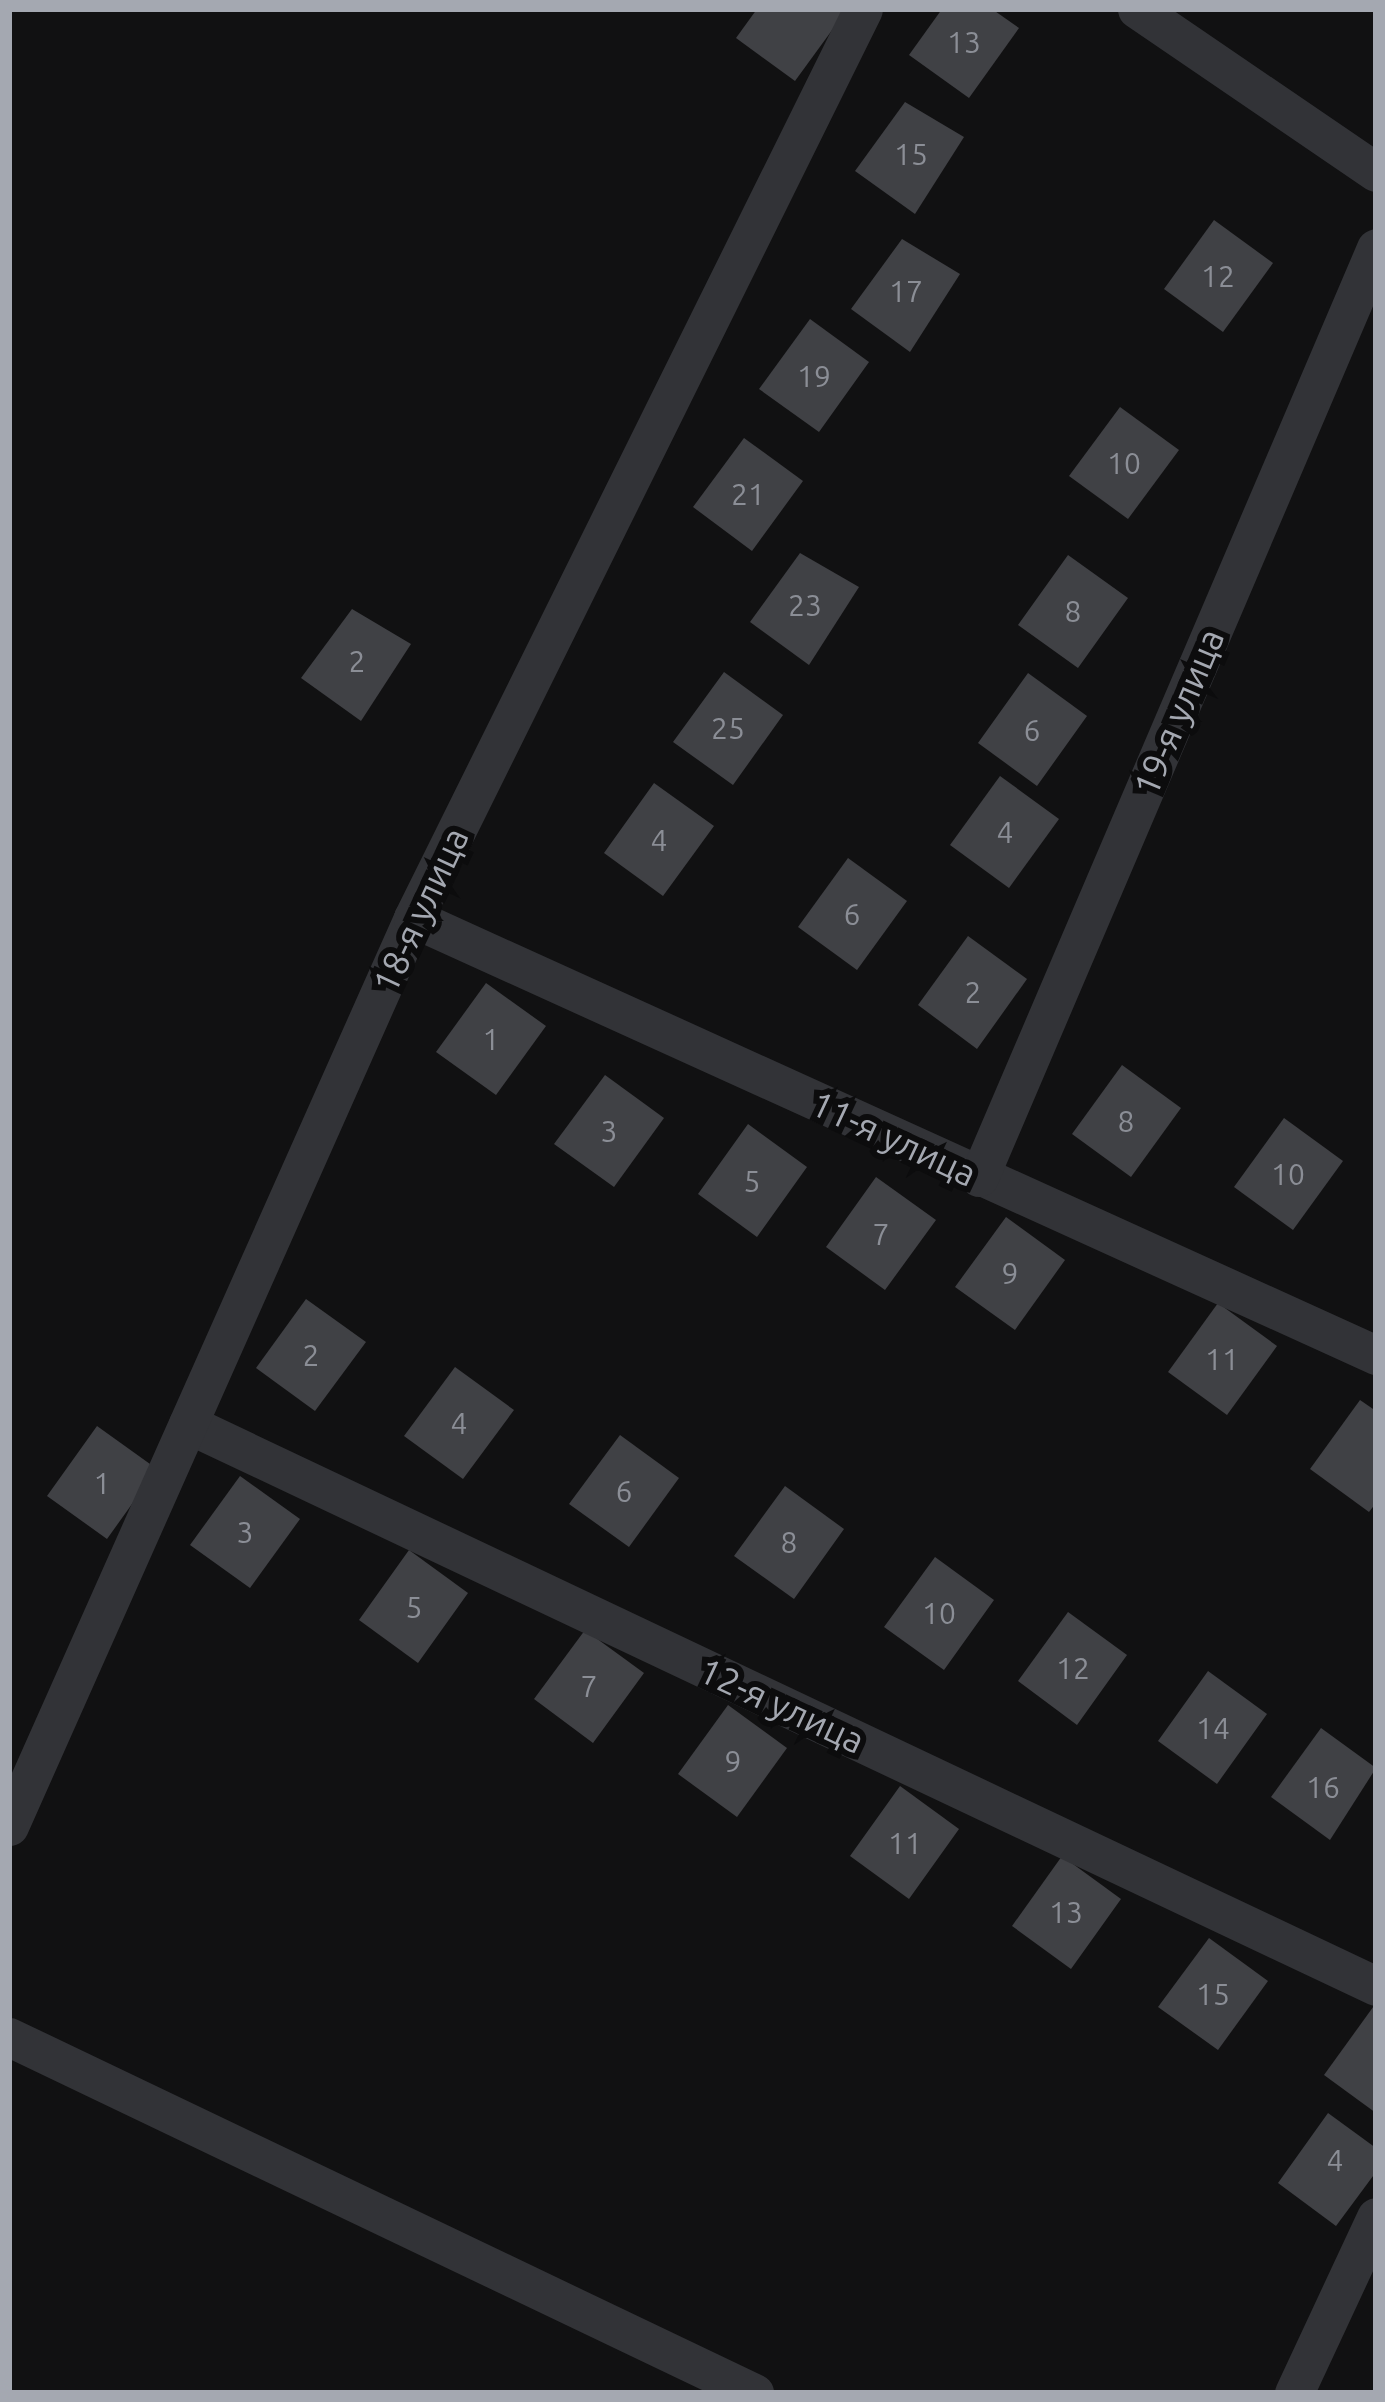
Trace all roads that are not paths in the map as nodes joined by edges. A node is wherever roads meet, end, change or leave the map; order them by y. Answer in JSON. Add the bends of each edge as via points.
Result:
{"nodes":[{"id":1,"x":863,"y":9,"type":"edge"},
{"id":2,"x":1137,"y":9,"type":"edge"},
{"id":3,"x":1376,"y":172,"type":"edge"},
{"id":4,"x":1376,"y":248,"type":"edge"},
{"id":5,"x":413,"y":919,"type":"junction"},
{"id":6,"x":979,"y":1177,"type":"junction"},
{"id":7,"x":1376,"y":1355,"type":"edge"},
{"id":8,"x":188,"y":1424,"type":"junction"},
{"id":9,"x":9,"y":1826,"type":"edge"},
{"id":10,"x":1376,"y":1986,"type":"edge"},
{"id":11,"x":9,"y":2036,"type":"edge"},
{"id":12,"x":1376,"y":2218,"type":"edge"},
{"id":13,"x":754,"y":2393,"type":"edge"},
{"id":14,"x":1294,"y":2393,"type":"edge"}],
"edges":[{"from":1,"to":5,"type":"street","name":"18-я улица"},
{"from":2,"to":3,"type":"street"},
{"from":4,"to":6,"type":"street","name":"19-я улица"},
{"from":5,"to":6,"type":"street","name":"11-я улица"},
{"from":5,"to":8,"type":"street","name":"18-я улица"},
{"from":6,"to":7,"type":"street","name":"11-я улица"},
{"from":8,"to":9,"type":"street","name":"18-я улица"},
{"from":8,"to":10,"type":"street","name":"12-я улица"},
{"from":11,"to":13,"type":"street"},
{"from":12,"to":14,"type":"street"}]}
